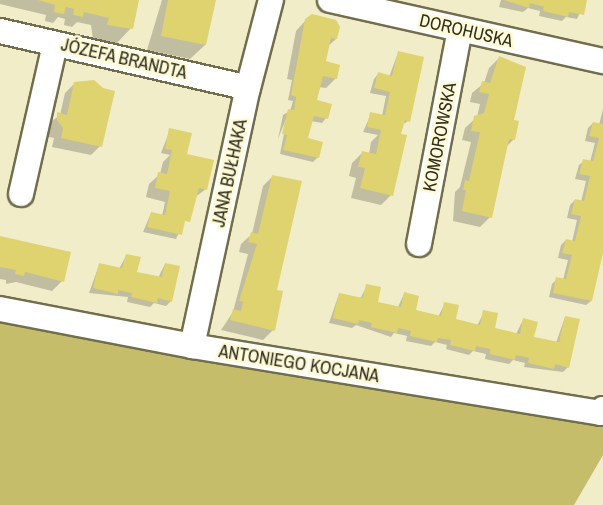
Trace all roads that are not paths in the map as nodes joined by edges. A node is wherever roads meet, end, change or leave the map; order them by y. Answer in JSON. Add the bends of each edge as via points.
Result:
{"nodes":[{"id":1,"x":271,"y":0,"type":"edge"},
{"id":2,"x":330,"y":0,"type":"edge"},
{"id":3,"x":460,"y":30,"type":"junction"},
{"id":4,"x":0,"y":31,"type":"edge"},
{"id":5,"x":55,"y":44,"type":"junction"},
{"id":6,"x":603,"y":61,"type":"edge"},
{"id":7,"x":248,"y":88,"type":"junction"},
{"id":8,"x":21,"y":195,"type":"dead end"},
{"id":9,"x":419,"y":244,"type":"dead end"},
{"id":10,"x":0,"y":309,"type":"edge"},
{"id":11,"x":192,"y":346,"type":"junction"},
{"id":12,"x":601,"y":411,"type":"edge"}],
"edges":[{"from":1,"to":7,"type":"street","name":"JANA BUŁHAKA"},
{"from":2,"to":3,"type":"street","name":"DOROHUSKA"},
{"from":3,"to":6,"type":"street","name":"DOROHUSKA"},
{"from":3,"to":9,"type":"street","name":"KOMOROWSKA"},
{"from":4,"to":5,"type":"street","name":"JÓZEFA BRANDTA"},
{"from":5,"to":7,"type":"street","name":"JÓZEFA BRANDTA"},
{"from":5,"to":8,"type":"street"},
{"from":7,"to":11,"type":"street","name":"JANA BUŁHAKA"},
{"from":10,"to":11,"type":"street","name":"ANTONIEGO KOCJANA"},
{"from":11,"to":12,"type":"street","name":"ANTONIEGO KOCJANA"}]}
